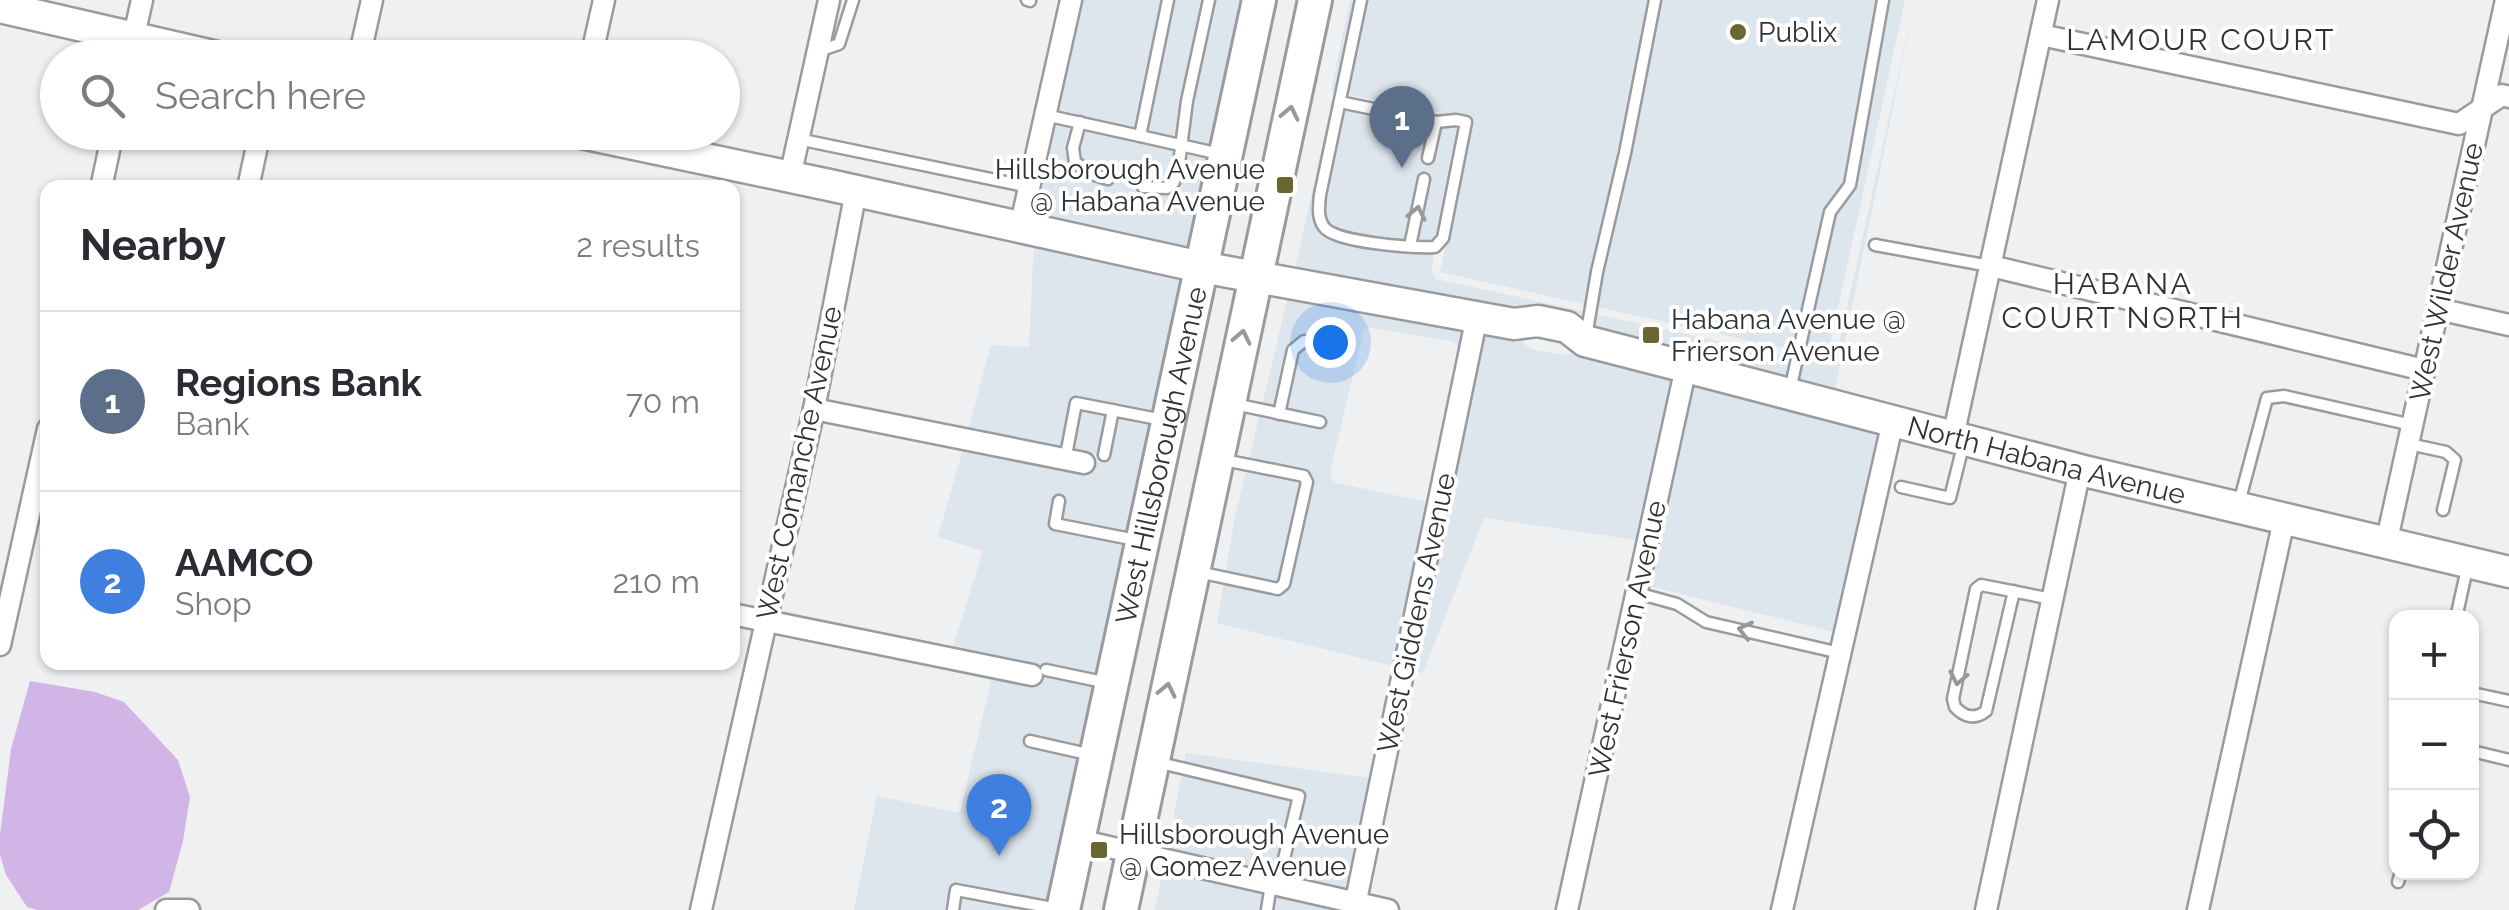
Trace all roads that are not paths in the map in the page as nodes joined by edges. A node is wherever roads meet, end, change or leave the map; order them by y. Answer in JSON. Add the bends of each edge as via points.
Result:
{"nodes":[{"id":1,"x":142,"y":0,"type":"edge"},
{"id":2,"x":372,"y":0,"type":"edge"},
{"id":3,"x":604,"y":0,"type":"edge"},
{"id":4,"x":853,"y":0,"type":"edge"},
{"id":5,"x":1071,"y":0,"type":"edge"},
{"id":6,"x":1168,"y":0,"type":"edge"},
{"id":7,"x":1207,"y":0,"type":"edge"},
{"id":8,"x":1259,"y":0,"type":"edge"},
{"id":9,"x":1315,"y":0,"type":"edge"},
{"id":10,"x":1361,"y":0,"type":"edge"},
{"id":11,"x":1655,"y":0,"type":"edge"},
{"id":12,"x":1883,"y":0,"type":"edge"},
{"id":13,"x":2048,"y":0,"type":"edge"},
{"id":14,"x":2506,"y":0,"type":"edge"},
{"id":15,"x":0,"y":7,"type":"edge"},
{"id":16,"x":835,"y":7,"type":"edge"},
{"id":17,"x":2041,"y":36,"type":"junction"},
{"id":18,"x":105,"y":40,"type":"edge"},
{"id":19,"x":133,"y":40,"type":"edge"},
{"id":20,"x":363,"y":40,"type":"edge"},
{"id":21,"x":595,"y":40,"type":"edge"},
{"id":22,"x":818,"y":51,"type":"junction"},
{"id":23,"x":2509,"y":97,"type":"edge"},
{"id":24,"x":1340,"y":102,"type":"junction"},
{"id":25,"x":2482,"y":109,"type":"junction"},
{"id":26,"x":1046,"y":115,"type":"junction"},
{"id":27,"x":1080,"y":122,"type":"junction"},
{"id":28,"x":1436,"y":122,"type":"junction"},
{"id":29,"x":1140,"y":136,"type":"junction"},
{"id":30,"x":798,"y":139,"type":"junction"},
{"id":31,"x":1181,"y":146,"type":"junction"},
{"id":32,"x":109,"y":150,"type":"edge"},
{"id":33,"x":256,"y":150,"type":"edge"},
{"id":34,"x":664,"y":150,"type":"edge"},
{"id":35,"x":1226,"y":156,"type":"junction"},
{"id":36,"x":1428,"y":158,"type":"dead end"},
{"id":37,"x":790,"y":176,"type":"junction"},
{"id":38,"x":1108,"y":179,"type":"dead end"},
{"id":39,"x":1424,"y":179,"type":"dead end"},
{"id":40,"x":103,"y":180,"type":"edge"},
{"id":41,"x":250,"y":180,"type":"edge"},
{"id":42,"x":1029,"y":187,"type":"junction"},
{"id":43,"x":1143,"y":188,"type":"dead end"},
{"id":44,"x":856,"y":191,"type":"junction"},
{"id":45,"x":1020,"y":228,"type":"junction"},
{"id":46,"x":1875,"y":244,"type":"dead end"},
{"id":47,"x":1410,"y":246,"type":"junction"},
{"id":48,"x":1991,"y":266,"type":"junction"},
{"id":49,"x":1202,"y":267,"type":"junction"},
{"id":50,"x":1254,"y":277,"type":"junction"},
{"id":51,"x":2438,"y":308,"type":"junction"},
{"id":52,"x":1477,"y":316,"type":"junction"},
{"id":53,"x":2509,"y":325,"type":"edge"},
{"id":54,"x":1586,"y":340,"type":"junction"},
{"id":55,"x":1340,"y":349,"type":"dead end"},
{"id":56,"x":1686,"y":368,"type":"junction"},
{"id":57,"x":2424,"y":370,"type":"junction"},
{"id":58,"x":1789,"y":394,"type":"junction"},
{"id":59,"x":1228,"y":403,"type":"junction"},
{"id":60,"x":814,"y":409,"type":"junction"},
{"id":61,"x":1113,"y":410,"type":"junction"},
{"id":62,"x":1279,"y":414,"type":"junction"},
{"id":63,"x":1168,"y":421,"type":"junction"},
{"id":64,"x":1893,"y":421,"type":"junction"},
{"id":65,"x":1320,"y":422,"type":"dead end"},
{"id":66,"x":2410,"y":434,"type":"junction"},
{"id":67,"x":1959,"y":438,"type":"junction"},
{"id":68,"x":1104,"y":455,"type":"dead end"},
{"id":69,"x":1075,"y":456,"type":"joint"},
{"id":70,"x":1216,"y":458,"type":"junction"},
{"id":71,"x":40,"y":465,"type":"edge"},
{"id":72,"x":2080,"y":470,"type":"junction"},
{"id":73,"x":1901,"y":487,"type":"dead end"},
{"id":74,"x":1059,"y":501,"type":"dead end"},
{"id":75,"x":2238,"y":509,"type":"junction"},
{"id":76,"x":2443,"y":510,"type":"dead end"},
{"id":77,"x":2284,"y":520,"type":"junction"},
{"id":78,"x":1142,"y":541,"type":"junction"},
{"id":79,"x":2386,"y":544,"type":"junction"},
{"id":80,"x":2468,"y":563,"type":"junction"},
{"id":81,"x":1192,"y":571,"type":"junction"},
{"id":82,"x":2509,"y":572,"type":"edge"},
{"id":83,"x":2014,"y":591,"type":"junction"},
{"id":84,"x":1636,"y":593,"type":"junction"},
{"id":85,"x":2052,"y":599,"type":"junction"},
{"id":86,"x":2458,"y":610,"type":"edge"},
{"id":87,"x":740,"y":616,"type":"edge"},
{"id":88,"x":765,"y":621,"type":"junction"},
{"id":89,"x":0,"y":644,"type":"edge"},
{"id":90,"x":1840,"y":653,"type":"junction"},
{"id":91,"x":1039,"y":672,"type":"joint"},
{"id":92,"x":1112,"y":684,"type":"junction"},
{"id":93,"x":2479,"y":695,"type":"edge"},
{"id":94,"x":2509,"y":702,"type":"edge"},
{"id":95,"x":1030,"y":741,"type":"dead end"},
{"id":96,"x":2479,"y":752,"type":"edge"},
{"id":97,"x":1096,"y":756,"type":"junction"},
{"id":98,"x":2509,"y":760,"type":"edge"},
{"id":99,"x":1152,"y":761,"type":"junction"},
{"id":100,"x":1078,"y":840,"type":"junction"},
{"id":101,"x":1133,"y":854,"type":"junction"},
{"id":102,"x":1275,"y":884,"type":"junction"},
{"id":103,"x":1355,"y":906,"type":"edge"},
{"id":104,"x":166,"y":910,"type":"edge"},
{"id":105,"x":189,"y":910,"type":"edge"},
{"id":106,"x":701,"y":910,"type":"edge"},
{"id":107,"x":952,"y":910,"type":"edge"},
{"id":108,"x":1062,"y":910,"type":"edge"},
{"id":109,"x":1120,"y":910,"type":"edge"},
{"id":110,"x":1267,"y":910,"type":"edge"},
{"id":111,"x":1388,"y":910,"type":"edge"},
{"id":112,"x":1567,"y":910,"type":"edge"},
{"id":113,"x":1782,"y":910,"type":"edge"},
{"id":114,"x":1986,"y":910,"type":"edge"},
{"id":115,"x":2198,"y":910,"type":"edge"}],
"edges":[{"from":1,"to":19,"type":"street"},
{"from":2,"to":20,"type":"street"},
{"from":3,"to":21,"type":"street"},
{"from":4,"to":16,"type":"lane"},
{"from":5,"to":26,"type":"street"},
{"from":6,"to":29,"type":"lane","via":[[1171,14]]},
{"from":7,"to":31,"type":"lane","via":[[1182,100]]},
{"from":8,"to":35,"type":"main road","name":"West Hillsborough Avenue"},
{"from":50,"to":9,"type":"main road","name":"West Hillsborough Avenue","one_way":true},
{"from":10,"to":24,"type":"lane"},
{"from":11,"to":54,"type":"lane"},
{"from":12,"to":58,"type":"lane","via":[[1850,185],[1830,212]]},
{"from":13,"to":17,"type":"street"},
{"from":14,"to":25,"type":"street","name":"West Wilder Avenue"},
{"from":15,"to":18,"type":"street"},
{"from":16,"to":22,"type":"street"},
{"from":16,"to":22,"type":"lane","via":[[839,44]]},
{"from":17,"to":25,"type":"street","via":[[2459,124]]},
{"from":17,"to":48,"type":"street"},
{"from":22,"to":30,"type":"street"},
{"from":23,"to":25,"type":"street"},
{"from":24,"to":28,"type":"lane"},
{"from":24,"to":47,"type":"lane","via":[[1320,195],[1323,226],[1343,237]]},
{"from":25,"to":51,"type":"street","name":"West Wilder Avenue"},
{"from":26,"to":27,"type":"lane"},
{"from":26,"to":42,"type":"street"},
{"from":27,"to":29,"type":"lane"},
{"from":27,"to":38,"type":"lane","via":[[1075,162]]},
{"from":28,"to":36,"type":"lane"},
{"from":28,"to":47,"type":"lane","via":[[1466,122],[1447,218],[1439,244]]},
{"from":29,"to":31,"type":"lane"},
{"from":30,"to":37,"type":"street"},
{"from":30,"to":42,"type":"lane"},
{"from":31,"to":35,"type":"lane"},
{"from":31,"to":43,"type":"lane","via":[[1174,182]]},
{"from":32,"to":40,"type":"street"},
{"from":33,"to":41,"type":"street"},
{"from":34,"to":37,"type":"street","name":"North Habana Avenue"},
{"from":35,"to":49,"type":"main road","name":"West Hillsborough Avenue"},
{"from":37,"to":44,"type":"street","name":"North Habana Avenue"},
{"from":47,"to":39,"type":"lane","one_way":true},
{"from":42,"to":45,"type":"street"},
{"from":44,"to":45,"type":"street","name":"North Habana Avenue"},
{"from":44,"to":60,"type":"street","name":"West Comanche Avenue"},
{"from":45,"to":49,"type":"street","name":"North Habana Avenue"},
{"from":46,"to":48,"type":"lane"},
{"from":48,"to":57,"type":"street"},
{"from":48,"to":67,"type":"street"},
{"from":49,"to":50,"type":"street","name":"North Habana Avenue"},
{"from":49,"to":63,"type":"main road","name":"West Hillsborough Avenue"},
{"from":50,"to":52,"type":"street","name":"North Habana Avenue"},
{"from":59,"to":50,"type":"main road","name":"West Hillsborough Avenue","one_way":true},
{"from":51,"to":53,"type":"street"},
{"from":51,"to":57,"type":"street","name":"West Wilder Avenue"},
{"from":52,"to":54,"type":"street","name":"North Habana Avenue","via":[[1514,324],[1533,339],[1560,346]]},
{"from":52,"to":103,"type":"street","name":"West Giddens Avenue"},
{"from":54,"to":56,"type":"street","name":"North Habana Avenue"},
{"from":55,"to":62,"type":"lane","via":[[1304,341],[1294,350]]},
{"from":56,"to":58,"type":"street","name":"North Habana Avenue"},
{"from":56,"to":84,"type":"street","name":"West Frierson Avenue"},
{"from":57,"to":66,"type":"street","name":"West Wilder Avenue"},
{"from":58,"to":64,"type":"street","name":"North Habana Avenue"},
{"from":59,"to":62,"type":"lane"},
{"from":59,"to":70,"type":"main road","name":"West Hillsborough Avenue"},
{"from":60,"to":69,"type":"street"},
{"from":60,"to":88,"type":"street","name":"West Comanche Avenue"},
{"from":61,"to":63,"type":"lane"},
{"from":61,"to":68,"type":"lane"},
{"from":61,"to":69,"type":"lane","via":[[1076,403]]},
{"from":62,"to":65,"type":"lane"},
{"from":63,"to":78,"type":"main road","name":"West Hillsborough Avenue"},
{"from":64,"to":67,"type":"street","name":"North Habana Avenue"},
{"from":64,"to":90,"type":"street"},
{"from":66,"to":75,"type":"lane","via":[[2278,395],[2267,398]]},
{"from":66,"to":76,"type":"lane","via":[[2455,460]]},
{"from":66,"to":79,"type":"street","name":"West Wilder Avenue"},
{"from":67,"to":72,"type":"street","name":"North Habana Avenue"},
{"from":67,"to":73,"type":"lane","via":[[1950,498]]},
{"from":70,"to":81,"type":"main road","name":"West Hillsborough Avenue"},
{"from":70,"to":81,"type":"lane","via":[[1308,482],[1278,589]]},
{"from":71,"to":89,"type":"street"},
{"from":72,"to":75,"type":"street","name":"North Habana Avenue"},
{"from":72,"to":85,"type":"street"},
{"from":74,"to":78,"type":"lane","via":[[1055,524]]},
{"from":75,"to":77,"type":"street","name":"North Habana Avenue"},
{"from":77,"to":79,"type":"street","name":"North Habana Avenue"},
{"from":77,"to":115,"type":"street"},
{"from":78,"to":92,"type":"main road","name":"West Hillsborough Avenue"},
{"from":79,"to":80,"type":"street","name":"North Habana Avenue"},
{"from":80,"to":82,"type":"street","name":"North Habana Avenue"},
{"from":80,"to":86,"type":"lane"},
{"from":99,"to":81,"type":"main road","name":"West Hillsborough Avenue","one_way":true},
{"from":83,"to":83,"type":"lane","one_way":true,"via":[[1981,584],[1973,596],[1954,699],[1968,716],[1986,711]]},
{"from":83,"to":85,"type":"lane"},
{"from":90,"to":84,"type":"lane","one_way":true,"via":[[1706,622],[1677,604]]},
{"from":84,"to":112,"type":"street","name":"West Frierson Avenue"},
{"from":85,"to":114,"type":"street"},
{"from":87,"to":88,"type":"street"},
{"from":88,"to":91,"type":"street"},
{"from":88,"to":106,"type":"street","name":"West Comanche Avenue"},
{"from":90,"to":113,"type":"street"},
{"from":91,"to":92,"type":"lane"},
{"from":92,"to":97,"type":"main road","name":"West Hillsborough Avenue"},
{"from":93,"to":94,"type":"lane"},
{"from":95,"to":97,"type":"lane"},
{"from":96,"to":98,"type":"lane"},
{"from":97,"to":100,"type":"main road","name":"West Hillsborough Avenue"},
{"from":99,"to":101,"type":"main road","name":"West Hillsborough Avenue"},
{"from":99,"to":102,"type":"lane","via":[[1299,796]]},
{"from":100,"to":101,"type":"street"},
{"from":100,"to":108,"type":"main road","name":"West Hillsborough Avenue"},
{"from":101,"to":102,"type":"street"},
{"from":101,"to":109,"type":"main road","name":"West Hillsborough Avenue"},
{"from":102,"to":103,"type":"street"},
{"from":102,"to":110,"type":"lane"},
{"from":103,"to":111,"type":"street"},
{"from":104,"to":105,"type":"street"},
{"from":107,"to":108,"type":"lane","via":[[956,890]]}]}
